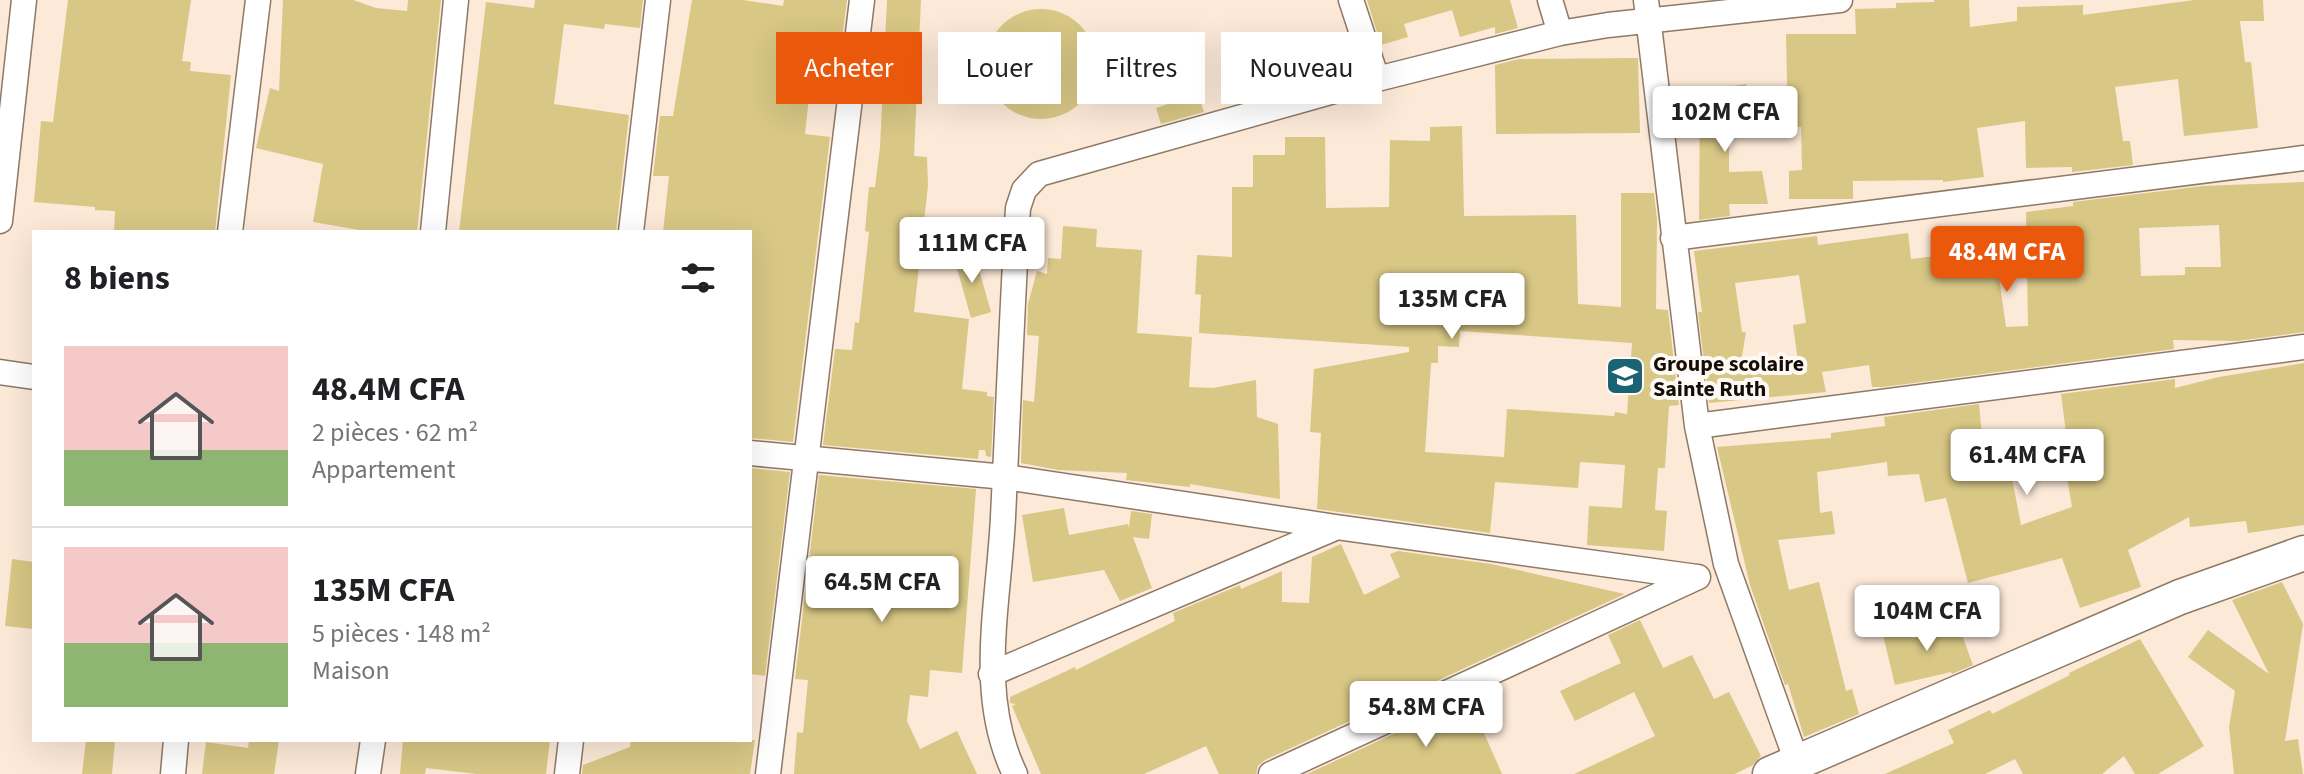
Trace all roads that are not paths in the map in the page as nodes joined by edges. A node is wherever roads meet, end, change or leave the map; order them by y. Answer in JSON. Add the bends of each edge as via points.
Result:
{"nodes":[{"id":1,"x":24,"y":0,"type":"edge"},
{"id":2,"x":258,"y":0,"type":"edge"},
{"id":3,"x":456,"y":0,"type":"edge"},
{"id":4,"x":658,"y":0,"type":"edge"},
{"id":5,"x":862,"y":0,"type":"edge"},
{"id":6,"x":1351,"y":0,"type":"edge"},
{"id":7,"x":1550,"y":0,"type":"edge"},
{"id":8,"x":1833,"y":0,"type":"edge"},
{"id":9,"x":1840,"y":0,"type":"edge"},
{"id":10,"x":1647,"y":11,"type":"edge"},
{"id":11,"x":1362,"y":32,"type":"edge"},
{"id":12,"x":1560,"y":33,"type":"junction"},
{"id":13,"x":1382,"y":78,"type":"edge"},
{"id":14,"x":1288,"y":104,"type":"edge"},
{"id":15,"x":2304,"y":158,"type":"edge"},
{"id":16,"x":0,"y":221,"type":"edge"},
{"id":17,"x":230,"y":230,"type":"edge"},
{"id":18,"x":433,"y":230,"type":"edge"},
{"id":19,"x":631,"y":230,"type":"edge"},
{"id":20,"x":1673,"y":238,"type":"junction"},
{"id":21,"x":2304,"y":347,"type":"edge"},
{"id":22,"x":0,"y":372,"type":"edge"},
{"id":23,"x":32,"y":377,"type":"edge"},
{"id":24,"x":1697,"y":426,"type":"junction"},
{"id":25,"x":752,"y":453,"type":"edge"},
{"id":26,"x":807,"y":458,"type":"junction"},
{"id":27,"x":1005,"y":477,"type":"junction"},
{"id":28,"x":1336,"y":527,"type":"junction"},
{"id":29,"x":2304,"y":553,"type":"edge"},
{"id":30,"x":1726,"y":564,"type":"junction"},
{"id":31,"x":1697,"y":577,"type":"junction"},
{"id":32,"x":991,"y":674,"type":"junction"},
{"id":33,"x":176,"y":742,"type":"edge"},
{"id":34,"x":373,"y":742,"type":"edge"},
{"id":35,"x":571,"y":742,"type":"edge"},
{"id":36,"x":1784,"y":768,"type":"edge"},
{"id":37,"x":173,"y":774,"type":"edge"},
{"id":38,"x":368,"y":774,"type":"edge"},
{"id":39,"x":567,"y":774,"type":"edge"},
{"id":40,"x":768,"y":774,"type":"edge"},
{"id":41,"x":1015,"y":774,"type":"edge"},
{"id":42,"x":1271,"y":774,"type":"edge"}],
"edges":[{"from":1,"to":16,"type":"street"},
{"from":2,"to":17,"type":"street"},
{"from":3,"to":18,"type":"street"},
{"from":4,"to":19,"type":"street"},
{"from":5,"to":26,"type":"street"},
{"from":6,"to":11,"type":"street"},
{"from":7,"to":12,"type":"street"},
{"from":8,"to":9,"type":"street"},
{"from":8,"to":10,"type":"street"},
{"from":10,"to":12,"type":"street"},
{"from":10,"to":20,"type":"street"},
{"from":12,"to":13,"type":"street"},
{"from":14,"to":27,"type":"street","via":[[1039,174],[1024,190],[1018,208]]},
{"from":15,"to":20,"type":"street"},
{"from":20,"to":24,"type":"street"},
{"from":21,"to":24,"type":"street"},
{"from":22,"to":23,"type":"street"},
{"from":24,"to":30,"type":"street"},
{"from":25,"to":26,"type":"street"},
{"from":26,"to":27,"type":"street"},
{"from":26,"to":40,"type":"street"},
{"from":27,"to":28,"type":"street"},
{"from":27,"to":32,"type":"street"},
{"from":28,"to":31,"type":"street"},
{"from":28,"to":32,"type":"street"},
{"from":29,"to":36,"type":"street","via":[[2180,597]]},
{"from":30,"to":31,"type":"street"},
{"from":30,"to":36,"type":"street"},
{"from":31,"to":42,"type":"street"},
{"from":32,"to":41,"type":"street","via":[[995,718]]},
{"from":33,"to":37,"type":"street"},
{"from":34,"to":38,"type":"street"},
{"from":35,"to":39,"type":"street"}]}
